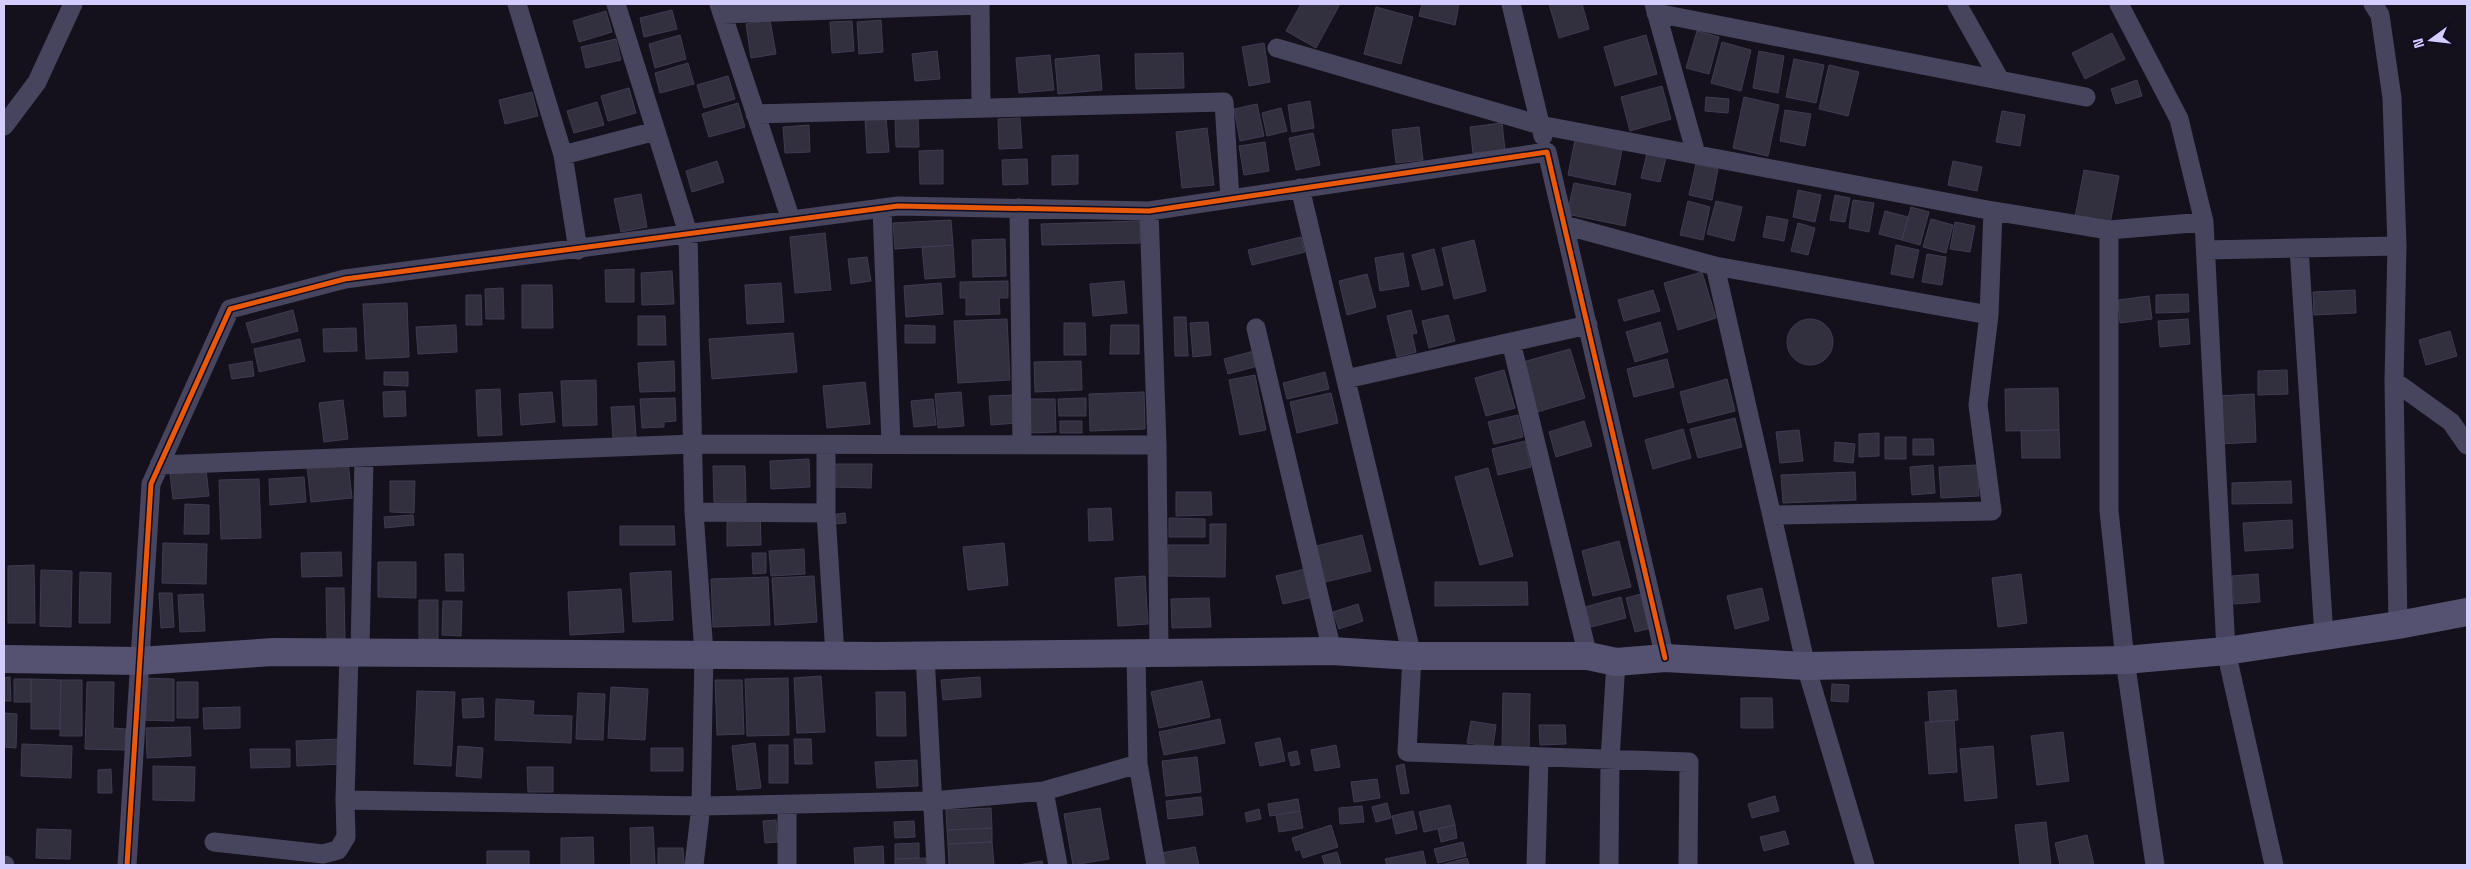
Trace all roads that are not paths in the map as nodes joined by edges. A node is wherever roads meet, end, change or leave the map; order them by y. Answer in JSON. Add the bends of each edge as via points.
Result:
{"nodes":[{"id":1,"x":73,"y":4,"type":"edge"},
{"id":2,"x":516,"y":4,"type":"edge"},
{"id":3,"x":616,"y":4,"type":"edge"},
{"id":4,"x":980,"y":4,"type":"edge"},
{"id":5,"x":1511,"y":4,"type":"edge"},
{"id":6,"x":1957,"y":4,"type":"edge"},
{"id":7,"x":2119,"y":4,"type":"edge"},
{"id":8,"x":2373,"y":4,"type":"edge"},
{"id":9,"x":821,"y":7,"type":"edge"},
{"id":10,"x":1655,"y":8,"type":"edge"},
{"id":11,"x":720,"y":9,"type":"edge"},
{"id":12,"x":1277,"y":48,"type":"dead end"},
{"id":13,"x":2000,"y":80,"type":"junction"},
{"id":14,"x":2086,"y":96,"type":"dead end"},
{"id":15,"x":981,"y":108,"type":"junction"},
{"id":16,"x":755,"y":114,"type":"junction"},
{"id":17,"x":1540,"y":125,"type":"junction"},
{"id":18,"x":4,"y":126,"type":"edge"},
{"id":19,"x":656,"y":131,"type":"junction"},
{"id":20,"x":1546,"y":152,"type":"junction"},
{"id":21,"x":1696,"y":154,"type":"junction"},
{"id":22,"x":563,"y":155,"type":"junction"},
{"id":23,"x":1300,"y":188,"type":"junction"},
{"id":24,"x":1230,"y":198,"type":"junction"},
{"id":25,"x":882,"y":208,"type":"junction"},
{"id":26,"x":1019,"y":208,"type":"junction"},
{"id":27,"x":1149,"y":211,"type":"junction"},
{"id":28,"x":1993,"y":211,"type":"junction"},
{"id":29,"x":791,"y":220,"type":"junction"},
{"id":30,"x":2204,"y":222,"type":"junction"},
{"id":31,"x":1564,"y":225,"type":"junction"},
{"id":32,"x":2109,"y":230,"type":"junction"},
{"id":33,"x":688,"y":233,"type":"junction"},
{"id":34,"x":2397,"y":246,"type":"junction"},
{"id":35,"x":2299,"y":248,"type":"junction"},
{"id":36,"x":578,"y":250,"type":"junction"},
{"id":37,"x":2206,"y":250,"type":"junction"},
{"id":38,"x":1715,"y":266,"type":"junction"},
{"id":39,"x":1989,"y":315,"type":"junction"},
{"id":40,"x":1588,"y":325,"type":"junction"},
{"id":41,"x":1256,"y":328,"type":"dead end"},
{"id":42,"x":1511,"y":342,"type":"junction"},
{"id":43,"x":1346,"y":379,"type":"junction"},
{"id":44,"x":2394,"y":381,"type":"junction"},
{"id":45,"x":693,"y":444,"type":"junction"},
{"id":46,"x":891,"y":444,"type":"junction"},
{"id":47,"x":826,"y":445,"type":"junction"},
{"id":48,"x":1022,"y":445,"type":"junction"},
{"id":49,"x":1157,"y":445,"type":"junction"},
{"id":50,"x":2467,"y":445,"type":"edge"},
{"id":51,"x":364,"y":457,"type":"junction"},
{"id":52,"x":159,"y":465,"type":"junction"},
{"id":53,"x":694,"y":512,"type":"junction"},
{"id":54,"x":826,"y":513,"type":"junction"},
{"id":55,"x":1772,"y":515,"type":"junction"},
{"id":56,"x":2467,"y":612,"type":"edge"},
{"id":57,"x":2398,"y":625,"type":"junction"},
{"id":58,"x":2324,"y":636,"type":"junction"},
{"id":59,"x":1332,"y":651,"type":"junction"},
{"id":60,"x":2226,"y":651,"type":"junction"},
{"id":61,"x":354,"y":653,"type":"junction"},
{"id":62,"x":704,"y":653,"type":"junction"},
{"id":63,"x":1148,"y":654,"type":"junction"},
{"id":64,"x":836,"y":655,"type":"junction"},
{"id":65,"x":925,"y":655,"type":"junction"},
{"id":66,"x":1412,"y":656,"type":"junction"},
{"id":67,"x":1588,"y":656,"type":"junction"},
{"id":68,"x":1665,"y":658,"type":"junction"},
{"id":69,"x":4,"y":659,"type":"edge"},
{"id":70,"x":2126,"y":660,"type":"junction"},
{"id":71,"x":139,"y":661,"type":"junction"},
{"id":72,"x":1616,"y":662,"type":"junction"},
{"id":73,"x":1806,"y":666,"type":"junction"},
{"id":74,"x":1539,"y":757,"type":"junction"},
{"id":75,"x":1610,"y":760,"type":"junction"},
{"id":76,"x":1138,"y":764,"type":"junction"},
{"id":77,"x":1044,"y":791,"type":"junction"},
{"id":78,"x":345,"y":800,"type":"junction"},
{"id":79,"x":933,"y":801,"type":"junction"},
{"id":80,"x":787,"y":804,"type":"junction"},
{"id":81,"x":701,"y":806,"type":"junction"},
{"id":82,"x":214,"y":842,"type":"dead end"},
{"id":83,"x":127,"y":865,"type":"edge"},
{"id":84,"x":694,"y":865,"type":"edge"},
{"id":85,"x":787,"y":865,"type":"edge"},
{"id":86,"x":936,"y":865,"type":"edge"},
{"id":87,"x":1058,"y":865,"type":"edge"},
{"id":88,"x":1156,"y":865,"type":"edge"},
{"id":89,"x":1536,"y":865,"type":"edge"},
{"id":90,"x":1609,"y":865,"type":"edge"},
{"id":91,"x":1688,"y":865,"type":"edge"},
{"id":92,"x":1865,"y":865,"type":"edge"},
{"id":93,"x":2155,"y":865,"type":"edge"},
{"id":94,"x":2274,"y":865,"type":"edge"}],
"edges":[{"from":1,"to":18,"type":"street","via":[[37,82]]},
{"from":2,"to":22,"type":"street"},
{"from":3,"to":19,"type":"street"},
{"from":4,"to":9,"type":"street"},
{"from":4,"to":15,"type":"street"},
{"from":5,"to":17,"type":"street"},
{"from":6,"to":13,"type":"street"},
{"from":7,"to":30,"type":"street","via":[[2179,119]]},
{"from":8,"to":34,"type":"street","via":[[2380,15],[2392,98]]},
{"from":9,"to":11,"type":"street"},
{"from":10,"to":13,"type":"street"},
{"from":10,"to":21,"type":"street"},
{"from":11,"to":16,"type":"street"},
{"from":12,"to":17,"type":"street"},
{"from":13,"to":14,"type":"street"},
{"from":15,"to":16,"type":"street"},
{"from":15,"to":24,"type":"street","via":[[1224,102]]},
{"from":16,"to":29,"type":"street"},
{"from":17,"to":20,"type":"street"},
{"from":17,"to":21,"type":"street"},
{"from":19,"to":22,"type":"street"},
{"from":19,"to":33,"type":"street"},
{"from":20,"to":23,"type":"street"},
{"from":20,"to":31,"type":"street"},
{"from":21,"to":28,"type":"street"},
{"from":22,"to":36,"type":"street"},
{"from":23,"to":24,"type":"street"},
{"from":23,"to":43,"type":"street"},
{"from":24,"to":27,"type":"street"},
{"from":25,"to":26,"type":"street"},
{"from":25,"to":29,"type":"street"},
{"from":25,"to":46,"type":"street"},
{"from":26,"to":27,"type":"street"},
{"from":26,"to":48,"type":"street"},
{"from":27,"to":49,"type":"street"},
{"from":28,"to":32,"type":"street"},
{"from":28,"to":39,"type":"street"},
{"from":29,"to":33,"type":"street"},
{"from":30,"to":32,"type":"street"},
{"from":30,"to":37,"type":"street"},
{"from":31,"to":38,"type":"street"},
{"from":31,"to":40,"type":"street"},
{"from":32,"to":70,"type":"street","via":[[2109,511]]},
{"from":33,"to":36,"type":"street"},
{"from":33,"to":45,"type":"street"},
{"from":34,"to":35,"type":"street"},
{"from":34,"to":44,"type":"street"},
{"from":35,"to":37,"type":"street"},
{"from":35,"to":58,"type":"street"},
{"from":36,"to":52,"type":"street","via":[[345,279],[230,308]]},
{"from":37,"to":60,"type":"street"},
{"from":38,"to":39,"type":"street"},
{"from":38,"to":55,"type":"street"},
{"from":39,"to":55,"type":"street","via":[[1978,405],[1992,511]]},
{"from":40,"to":42,"type":"street"},
{"from":40,"to":68,"type":"street"},
{"from":41,"to":59,"type":"street"},
{"from":42,"to":43,"type":"street"},
{"from":42,"to":67,"type":"street"},
{"from":43,"to":66,"type":"street"},
{"from":44,"to":50,"type":"street","via":[[2451,422]]},
{"from":44,"to":57,"type":"street"},
{"from":45,"to":47,"type":"street"},
{"from":45,"to":51,"type":"street"},
{"from":45,"to":53,"type":"street"},
{"from":46,"to":47,"type":"street"},
{"from":46,"to":48,"type":"street"},
{"from":47,"to":54,"type":"street"},
{"from":48,"to":49,"type":"street"},
{"from":49,"to":63,"type":"street"},
{"from":51,"to":52,"type":"street"},
{"from":51,"to":61,"type":"street"},
{"from":52,"to":71,"type":"street","via":[[151,484]]},
{"from":53,"to":54,"type":"street"},
{"from":53,"to":62,"type":"street"},
{"from":54,"to":64,"type":"street"},
{"from":55,"to":73,"type":"street"},
{"from":56,"to":57,"type":"main road"},
{"from":57,"to":58,"type":"main road"},
{"from":58,"to":60,"type":"main road"},
{"from":59,"to":63,"type":"main road"},
{"from":59,"to":66,"type":"main road"},
{"from":60,"to":70,"type":"main road"},
{"from":60,"to":94,"type":"street"},
{"from":61,"to":62,"type":"main road"},
{"from":61,"to":71,"type":"main road","via":[[274,652]]},
{"from":61,"to":78,"type":"street"},
{"from":62,"to":64,"type":"main road"},
{"from":62,"to":81,"type":"street"},
{"from":63,"to":65,"type":"main road"},
{"from":63,"to":76,"type":"street"},
{"from":64,"to":65,"type":"main road"},
{"from":65,"to":79,"type":"street"},
{"from":66,"to":67,"type":"main road"},
{"from":66,"to":74,"type":"street","via":[[1407,752]]},
{"from":67,"to":72,"type":"main road"},
{"from":68,"to":72,"type":"main road"},
{"from":68,"to":73,"type":"main road"},
{"from":69,"to":71,"type":"main road"},
{"from":70,"to":73,"type":"main road"},
{"from":70,"to":93,"type":"street"},
{"from":71,"to":83,"type":"street"},
{"from":72,"to":75,"type":"street"},
{"from":73,"to":92,"type":"street"},
{"from":74,"to":75,"type":"street"},
{"from":74,"to":89,"type":"street"},
{"from":75,"to":90,"type":"street"},
{"from":75,"to":91,"type":"street","via":[[1689,762]]},
{"from":76,"to":77,"type":"street"},
{"from":76,"to":88,"type":"street"},
{"from":77,"to":79,"type":"street"},
{"from":77,"to":87,"type":"street"},
{"from":78,"to":81,"type":"street"},
{"from":78,"to":82,"type":"street","via":[[346,837],[338,850],[322,854]]},
{"from":79,"to":80,"type":"street"},
{"from":79,"to":86,"type":"street"},
{"from":80,"to":81,"type":"street"},
{"from":80,"to":85,"type":"street"},
{"from":81,"to":84,"type":"street"}]}
